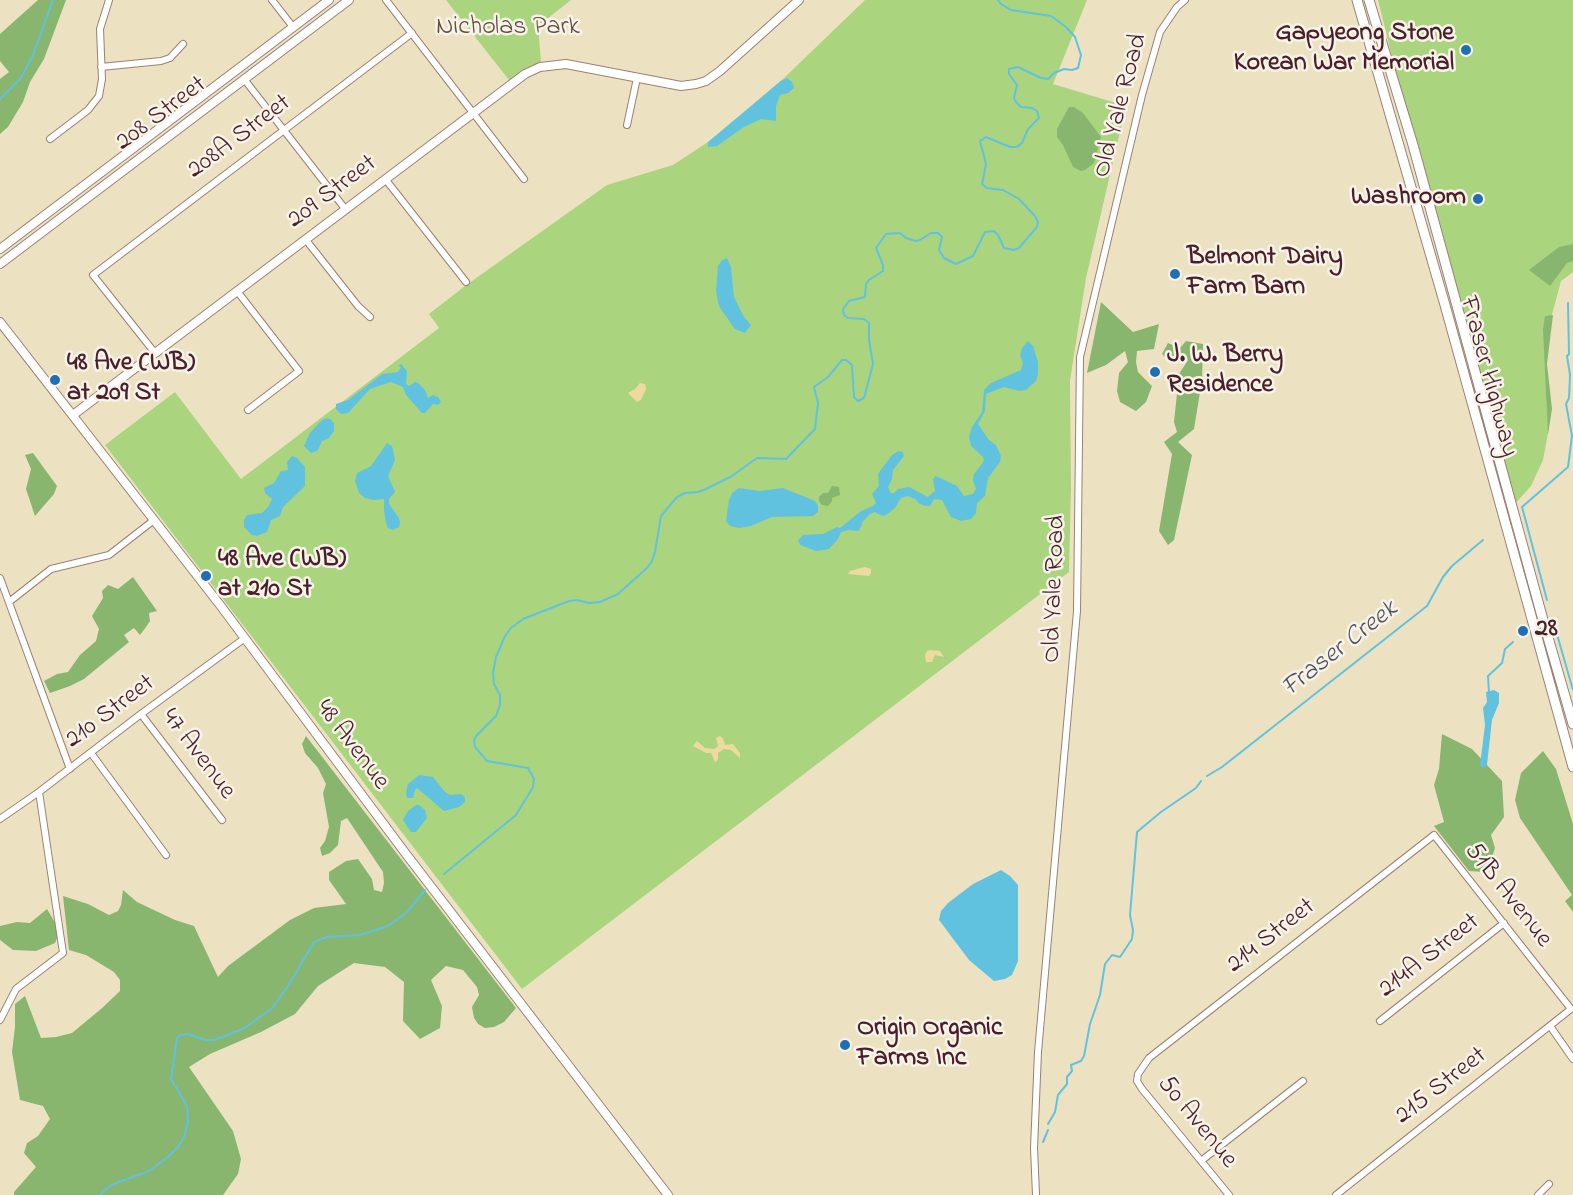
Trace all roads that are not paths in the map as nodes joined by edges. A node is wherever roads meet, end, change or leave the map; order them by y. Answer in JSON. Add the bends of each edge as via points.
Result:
{"nodes":[{"id":1,"x":109,"y":0,"type":"edge"},
{"id":2,"x":272,"y":0,"type":"edge"},
{"id":3,"x":329,"y":0,"type":"edge"},
{"id":4,"x":349,"y":0,"type":"edge"},
{"id":5,"x":386,"y":0,"type":"edge"},
{"id":6,"x":799,"y":0,"type":"edge"},
{"id":7,"x":1185,"y":0,"type":"edge"},
{"id":8,"x":1356,"y":0,"type":"edge"},
{"id":9,"x":1369,"y":0,"type":"edge"},
{"id":10,"x":293,"y":27,"type":"junction"},
{"id":11,"x":411,"y":33,"type":"junction"},
{"id":12,"x":183,"y":44,"type":"dead end"},
{"id":13,"x":101,"y":67,"type":"junction"},
{"id":14,"x":637,"y":78,"type":"junction"},
{"id":15,"x":244,"y":79,"type":"junction"},
{"id":16,"x":473,"y":113,"type":"junction"},
{"id":17,"x":627,"y":125,"type":"dead end"},
{"id":18,"x":283,"y":130,"type":"junction"},
{"id":19,"x":50,"y":140,"type":"dead end"},
{"id":20,"x":524,"y":179,"type":"dead end"},
{"id":21,"x":387,"y":180,"type":"junction"},
{"id":22,"x":346,"y":210,"type":"junction"},
{"id":23,"x":306,"y":240,"type":"junction"},
{"id":24,"x":0,"y":249,"type":"edge"},
{"id":25,"x":0,"y":264,"type":"edge"},
{"id":26,"x":466,"y":282,"type":"dead end"},
{"id":27,"x":237,"y":291,"type":"junction"},
{"id":28,"x":370,"y":317,"type":"dead end"},
{"id":29,"x":0,"y":322,"type":"edge"},
{"id":30,"x":155,"y":353,"type":"junction"},
{"id":31,"x":248,"y":410,"type":"dead end"},
{"id":32,"x":73,"y":415,"type":"junction"},
{"id":33,"x":154,"y":520,"type":"junction"},
{"id":34,"x":0,"y":578,"type":"edge"},
{"id":35,"x":9,"y":602,"type":"junction"},
{"id":36,"x":245,"y":638,"type":"junction"},
{"id":37,"x":141,"y":714,"type":"junction"},
{"id":38,"x":1573,"y":724,"type":"edge"},
{"id":39,"x":91,"y":753,"type":"junction"},
{"id":40,"x":1573,"y":767,"type":"edge"},
{"id":41,"x":70,"y":769,"type":"junction"},
{"id":42,"x":39,"y":792,"type":"junction"},
{"id":43,"x":0,"y":819,"type":"edge"},
{"id":44,"x":222,"y":820,"type":"dead end"},
{"id":45,"x":1434,"y":835,"type":"joint"},
{"id":46,"x":166,"y":855,"type":"dead end"},
{"id":47,"x":1504,"y":923,"type":"junction"},
{"id":48,"x":1571,"y":1009,"type":"joint"},
{"id":49,"x":0,"y":1020,"type":"edge"},
{"id":50,"x":1380,"y":1021,"type":"dead end"},
{"id":51,"x":1550,"y":1026,"type":"junction"},
{"id":52,"x":1573,"y":1059,"type":"edge"},
{"id":53,"x":1138,"y":1074,"type":"joint"},
{"id":54,"x":1303,"y":1080,"type":"dead end"},
{"id":55,"x":1201,"y":1161,"type":"junction"},
{"id":56,"x":1549,"y":1184,"type":"dead end"},
{"id":57,"x":668,"y":1195,"type":"edge"},
{"id":58,"x":1036,"y":1195,"type":"edge"},
{"id":59,"x":1228,"y":1195,"type":"edge"},
{"id":60,"x":1336,"y":1195,"type":"edge"},
{"id":61,"x":1538,"y":1195,"type":"edge"}],
"edges":[{"from":1,"to":13,"type":"street","via":[[100,29]]},
{"from":2,"to":10,"type":"street"},
{"from":3,"to":10,"type":"main road","name":"208 Street"},
{"from":4,"to":15,"type":"main road","name":"208 Street"},
{"from":5,"to":11,"type":"street"},
{"from":6,"to":14,"type":"street","name":"209 Street","via":[[706,81],[681,86]]},
{"from":7,"to":58,"type":"street","name":"Old Yale Road","via":[[1160,32],[1080,357],[1077,611],[1038,1052]]},
{"from":8,"to":40,"type":"main road","name":"Fraser Highway"},
{"from":9,"to":38,"type":"main road","name":"Fraser Highway","via":[[1413,145]]},
{"from":10,"to":24,"type":"main road","name":"208 Street"},
{"from":11,"to":16,"type":"street"},
{"from":11,"to":18,"type":"street","name":"208A Street"},
{"from":12,"to":13,"type":"street","via":[[170,58],[161,61]]},
{"from":13,"to":19,"type":"street","via":[[101,87],[94,104]]},
{"from":14,"to":16,"type":"street","name":"209 Street","via":[[577,66],[549,65],[525,74]]},
{"from":14,"to":17,"type":"street"},
{"from":15,"to":18,"type":"street"},
{"from":15,"to":25,"type":"main road","name":"208 Street"},
{"from":16,"to":20,"type":"street"},
{"from":16,"to":21,"type":"street","name":"209 Street"},
{"from":18,"to":22,"type":"street"},
{"from":18,"to":30,"type":"street","name":"208A Street","via":[[93,275]]},
{"from":21,"to":22,"type":"street","name":"209 Street"},
{"from":21,"to":26,"type":"street"},
{"from":22,"to":23,"type":"street","name":"209 Street"},
{"from":23,"to":27,"type":"street","name":"209 Street"},
{"from":23,"to":28,"type":"street"},
{"from":27,"to":30,"type":"street","name":"209 Street"},
{"from":27,"to":31,"type":"street","via":[[299,371]]},
{"from":29,"to":32,"type":"main road","name":"48 Avenue"},
{"from":30,"to":32,"type":"street","name":"209 Street"},
{"from":32,"to":33,"type":"main road","name":"48 Avenue"},
{"from":33,"to":35,"type":"street","via":[[109,555],[51,569]]},
{"from":33,"to":36,"type":"main road","name":"48 Avenue"},
{"from":34,"to":35,"type":"street"},
{"from":35,"to":41,"type":"street"},
{"from":36,"to":37,"type":"street","name":"210 Street"},
{"from":36,"to":57,"type":"main road","name":"48 Avenue"},
{"from":37,"to":39,"type":"street","name":"210 Street"},
{"from":37,"to":44,"type":"street","name":"47 Avenue"},
{"from":39,"to":41,"type":"street","name":"210 Street"},
{"from":39,"to":46,"type":"street"},
{"from":41,"to":42,"type":"street","name":"210 Street"},
{"from":42,"to":43,"type":"street","name":"210 Street"},
{"from":42,"to":49,"type":"street","via":[[63,953],[16,989]]},
{"from":45,"to":47,"type":"street","name":"51B Avenue"},
{"from":45,"to":53,"type":"street","name":"214 Street","via":[[1149,1058]]},
{"from":47,"to":48,"type":"street","name":"51B Avenue"},
{"from":47,"to":50,"type":"street","name":"214A Street"},
{"from":48,"to":51,"type":"street","name":"215 Street"},
{"from":51,"to":52,"type":"street"},
{"from":51,"to":60,"type":"street","name":"215 Street"},
{"from":53,"to":55,"type":"street","name":"50 Avenue","via":[[1142,1089]]},
{"from":54,"to":55,"type":"street"},
{"from":55,"to":59,"type":"street","name":"50 Avenue"},
{"from":56,"to":61,"type":"street"}]}
